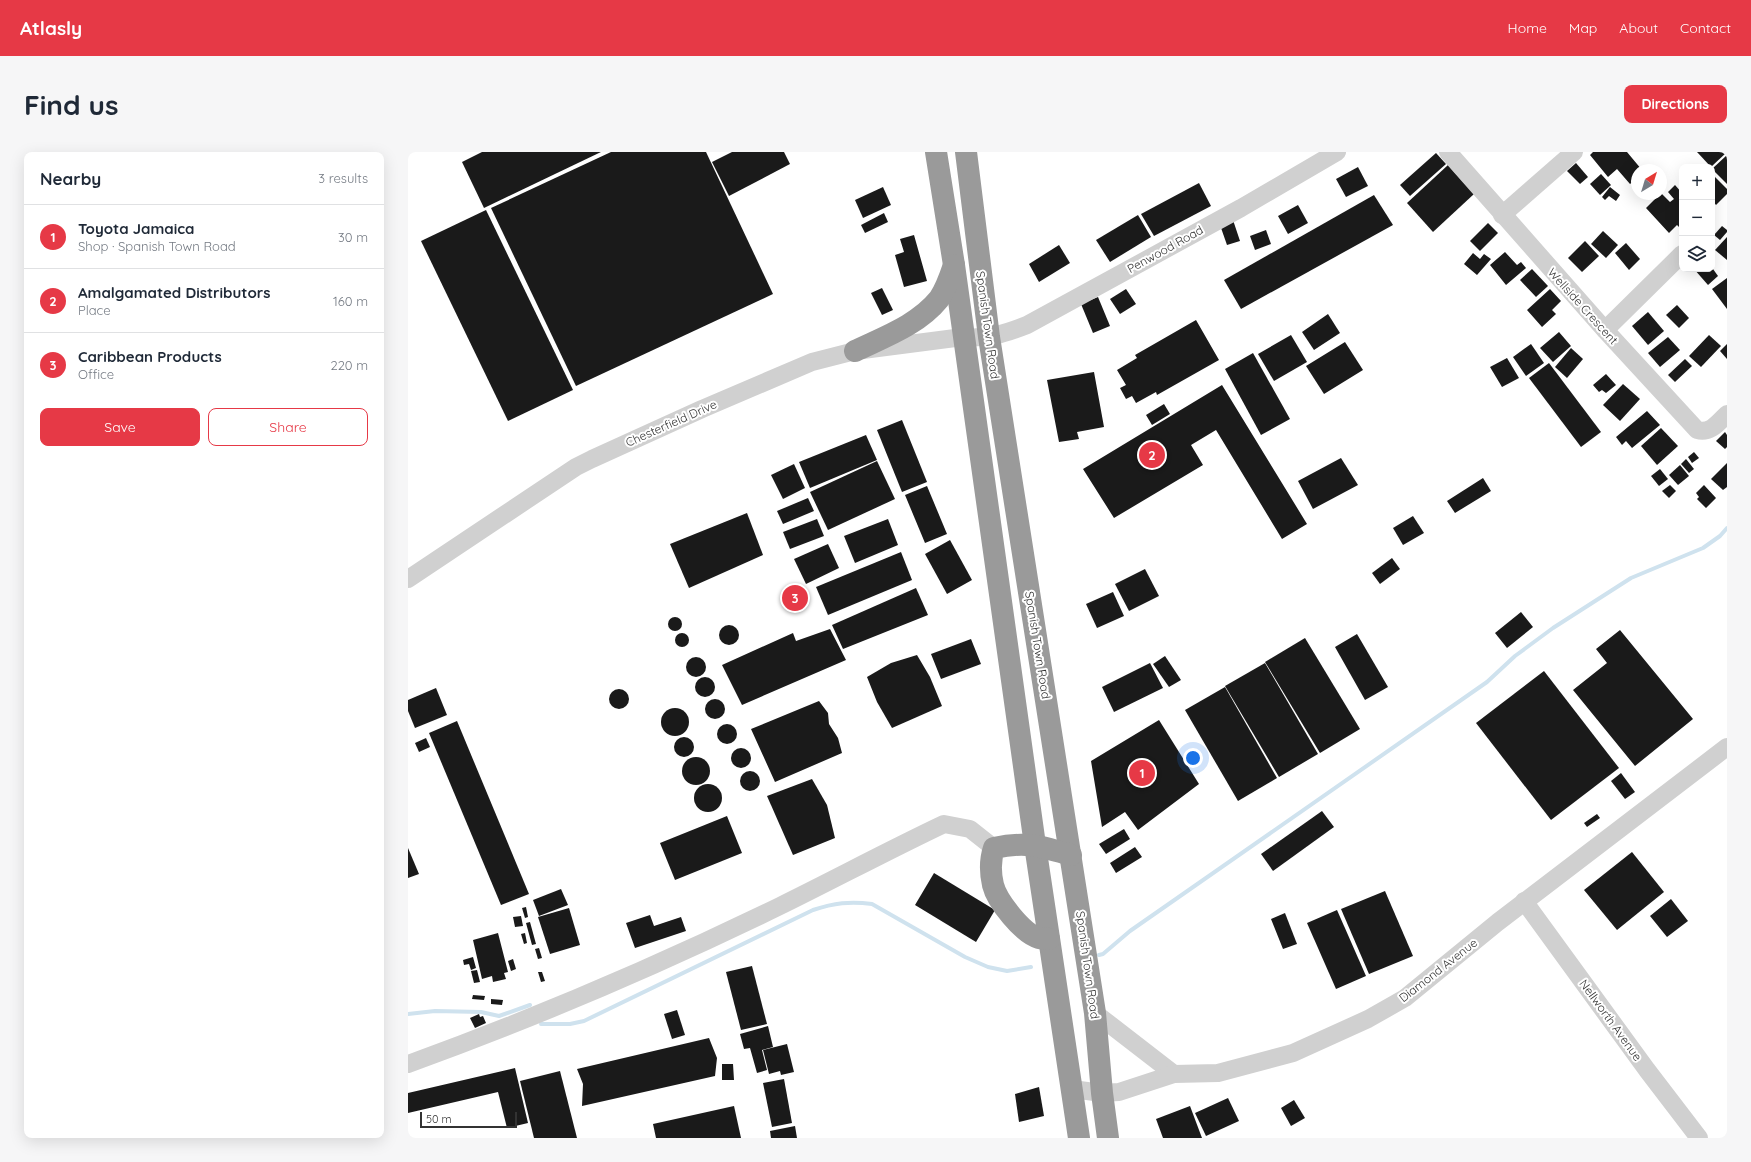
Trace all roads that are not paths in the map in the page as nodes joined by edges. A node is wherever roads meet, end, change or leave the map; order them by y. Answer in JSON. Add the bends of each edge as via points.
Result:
{"nodes":[{"id":1,"x":936,"y":152,"type":"edge"},
{"id":2,"x":966,"y":152,"type":"edge"},
{"id":3,"x":1337,"y":152,"type":"edge"},
{"id":4,"x":1448,"y":152,"type":"edge"},
{"id":5,"x":1574,"y":152,"type":"edge"},
{"id":6,"x":1502,"y":215,"type":"junction"},
{"id":7,"x":1679,"y":257,"type":"edge"},
{"id":8,"x":954,"y":265,"type":"junction"},
{"id":9,"x":1605,"y":330,"type":"junction"},
{"id":10,"x":963,"y":337,"type":"junction"},
{"id":11,"x":989,"y":337,"type":"junction"},
{"id":12,"x":855,"y":350,"type":"junction"},
{"id":13,"x":1727,"y":414,"type":"edge"},
{"id":14,"x":408,"y":579,"type":"edge"},
{"id":15,"x":1727,"y":747,"type":"edge"},
{"id":16,"x":1035,"y":845,"type":"junction"},
{"id":17,"x":994,"y":848,"type":"junction"},
{"id":18,"x":1071,"y":855,"type":"junction"},
{"id":19,"x":1524,"y":901,"type":"junction"},
{"id":20,"x":1049,"y":938,"type":"junction"},
{"id":21,"x":1095,"y":1013,"type":"junction"},
{"id":22,"x":408,"y":1064,"type":"edge"},
{"id":23,"x":1174,"y":1074,"type":"junction"},
{"id":24,"x":1072,"y":1089,"type":"junction"},
{"id":25,"x":1102,"y":1093,"type":"junction"},
{"id":26,"x":1079,"y":1138,"type":"edge"},
{"id":27,"x":1108,"y":1138,"type":"edge"},
{"id":28,"x":1699,"y":1138,"type":"edge"}],
"edges":[{"from":1,"to":8,"type":"highway"},
{"from":2,"to":11,"type":"highway","name":"Spanish Town Road"},
{"from":3,"to":11,"type":"street","name":"Penwood Road","via":[[1241,208],[1027,325]]},
{"from":4,"to":6,"type":"street","name":"Wellside Crescent"},
{"from":5,"to":6,"type":"street"},
{"from":6,"to":9,"type":"street","name":"Wellside Crescent"},
{"from":7,"to":9,"type":"street"},
{"from":8,"to":10,"type":"highway"},
{"from":8,"to":12,"type":"highway","via":[[946,288],[928,310],[903,328]]},
{"from":9,"to":13,"type":"street","name":"Wellside Crescent","via":[[1697,430],[1710,430]]},
{"from":10,"to":11,"type":"street","name":"Penwood Road"},
{"from":10,"to":12,"type":"street","name":"Chesterfield Drive"},
{"from":10,"to":16,"type":"highway"},
{"from":11,"to":18,"type":"highway","name":"Spanish Town Road"},
{"from":12,"to":14,"type":"street","name":"Chesterfield Drive","via":[[812,362],[702,408],[576,467]]},
{"from":15,"to":19,"type":"street","name":"Diamond Avenue"},
{"from":16,"to":17,"type":"highway","via":[[1013,844]]},
{"from":16,"to":18,"type":"highway"},
{"from":16,"to":20,"type":"highway"},
{"from":17,"to":20,"type":"highway","via":[[990,859],[993,886],[1008,912],[1027,932],[1039,938]]},
{"from":17,"to":22,"type":"street","via":[[970,829],[944,824],[780,906],[635,972],[549,1010]]},
{"from":18,"to":21,"type":"highway","name":"Spanish Town Road"},
{"from":19,"to":23,"type":"street","name":"Diamond Avenue","via":[[1405,998],[1368,1019],[1293,1053],[1218,1073]]},
{"from":19,"to":28,"type":"street","name":"Nellworth Avenue"},
{"from":20,"to":24,"type":"highway"},
{"from":21,"to":23,"type":"street"},
{"from":21,"to":25,"type":"highway","name":"Spanish Town Road"},
{"from":23,"to":25,"type":"street","name":"Diamond Avenue","via":[[1120,1092]]},
{"from":24,"to":25,"type":"street","name":"Diamond Avenue"},
{"from":24,"to":26,"type":"highway"},
{"from":25,"to":27,"type":"highway","name":"Spanish Town Road"}]}
